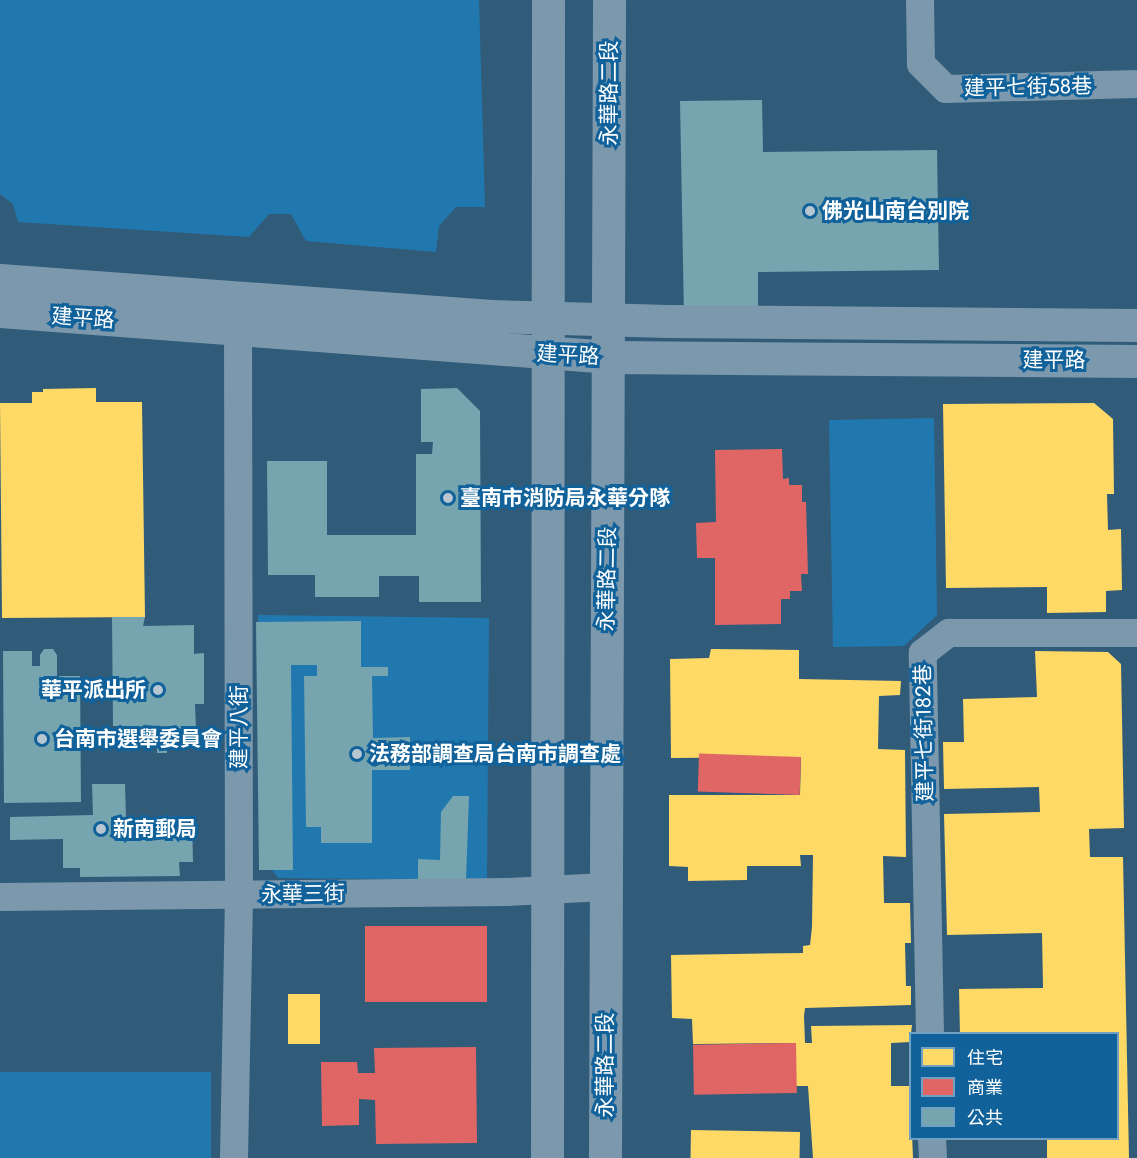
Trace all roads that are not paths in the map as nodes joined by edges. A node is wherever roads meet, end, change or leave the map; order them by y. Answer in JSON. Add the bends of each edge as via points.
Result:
{"nodes":[{"id":1,"x":548,"y":0,"type":"edge"},
{"id":2,"x":609,"y":0,"type":"edge"},
{"id":3,"x":921,"y":0,"type":"edge"},
{"id":4,"x":1137,"y":84,"type":"edge"},
{"id":5,"x":0,"y":280,"type":"edge"},
{"id":6,"x":239,"y":297,"type":"junction"},
{"id":7,"x":0,"y":311,"type":"edge"},
{"id":8,"x":549,"y":317,"type":"junction"},
{"id":9,"x":611,"y":319,"type":"junction"},
{"id":10,"x":1137,"y":325,"type":"edge"},
{"id":11,"x":236,"y":329,"type":"junction"},
{"id":12,"x":549,"y":355,"type":"junction"},
{"id":13,"x":610,"y":357,"type":"junction"},
{"id":14,"x":1137,"y":361,"type":"edge"},
{"id":15,"x":1137,"y":633,"type":"edge"},
{"id":16,"x":605,"y":887,"type":"junction"},
{"id":17,"x":547,"y":890,"type":"junction"},
{"id":18,"x":239,"y":895,"type":"junction"},
{"id":19,"x":0,"y":897,"type":"edge"},
{"id":20,"x":930,"y":1032,"type":"edge"},
{"id":21,"x":933,"y":1140,"type":"edge"},
{"id":22,"x":234,"y":1158,"type":"edge"},
{"id":23,"x":547,"y":1158,"type":"edge"},
{"id":24,"x":605,"y":1158,"type":"edge"},
{"id":25,"x":933,"y":1158,"type":"edge"}],
"edges":[{"from":1,"to":8,"type":"street"},
{"from":2,"to":9,"type":"street","name":"永華路二段"},
{"from":3,"to":4,"type":"street","name":"建平七街58巷","via":[[921,64],[946,89]]},
{"from":5,"to":6,"type":"street","name":"建平路"},
{"from":6,"to":8,"type":"street","name":"建平路"},
{"from":6,"to":11,"type":"street","name":"建平八街"},
{"from":7,"to":11,"type":"street","name":"建平路"},
{"from":8,"to":9,"type":"street","name":"建平路"},
{"from":8,"to":12,"type":"street"},
{"from":9,"to":10,"type":"street","name":"建平路"},
{"from":9,"to":13,"type":"street","name":"永華路二段"},
{"from":11,"to":12,"type":"street","name":"建平路"},
{"from":11,"to":18,"type":"street","name":"建平八街"},
{"from":12,"to":13,"type":"street","name":"建平路"},
{"from":12,"to":17,"type":"street"},
{"from":13,"to":14,"type":"street","name":"建平路"},
{"from":13,"to":16,"type":"street","name":"永華路二段"},
{"from":15,"to":20,"type":"street","name":"建平七街182巷","via":[[949,633],[923,653]]},
{"from":16,"to":17,"type":"street","name":"永華三街"},
{"from":16,"to":24,"type":"street","name":"永華路二段"},
{"from":17,"to":18,"type":"street","name":"永華三街"},
{"from":17,"to":23,"type":"street"},
{"from":18,"to":19,"type":"street","name":"永華三街"},
{"from":18,"to":22,"type":"street","name":"建平八街"},
{"from":21,"to":25,"type":"street"}]}
